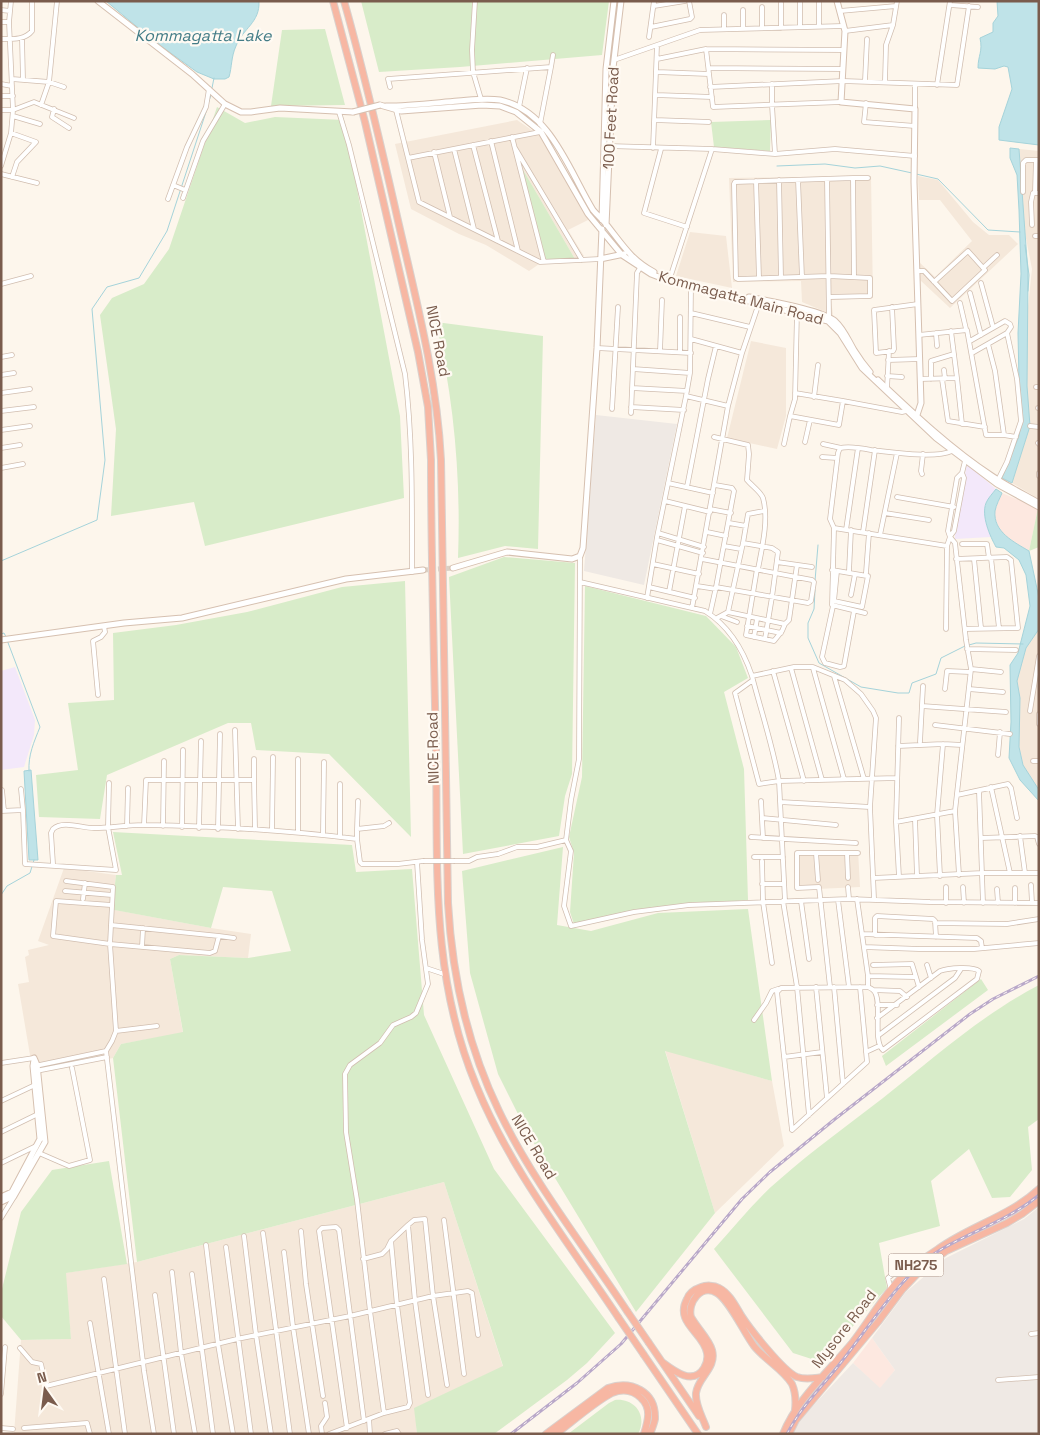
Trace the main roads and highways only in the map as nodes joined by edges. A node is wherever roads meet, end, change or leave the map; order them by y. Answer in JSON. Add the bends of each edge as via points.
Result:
{"nodes":[{"id":1,"x":98,"y":1,"type":"edge"},
{"id":2,"x":333,"y":1,"type":"edge"},
{"id":3,"x":344,"y":1,"type":"edge"},
{"id":4,"x":614,"y":1,"type":"edge"},
{"id":5,"x":621,"y":1,"type":"edge"},
{"id":6,"x":837,"y":1,"type":"edge"},
{"id":7,"x":380,"y":106,"type":"junction"},
{"id":8,"x":541,"y":128,"type":"junction"},
{"id":9,"x":606,"y":146,"type":"junction"},
{"id":10,"x":604,"y":222,"type":"junction"},
{"id":11,"x":604,"y":232,"type":"junction"},
{"id":12,"x":624,"y":254,"type":"junction"},
{"id":13,"x":600,"y":259,"type":"junction"},
{"id":14,"x":759,"y":301,"type":"junction"},
{"id":15,"x":917,"y":415,"type":"junction"},
{"id":16,"x":998,"y":481,"type":"junction"},
{"id":17,"x":1010,"y":490,"type":"junction"},
{"id":18,"x":1039,"y":503,"type":"edge"},
{"id":19,"x":1039,"y":507,"type":"edge"},
{"id":20,"x":453,"y":568,"type":"tunnel mouth"},
{"id":21,"x":423,"y":570,"type":"tunnel mouth"},
{"id":22,"x":1,"y":640,"type":"edge"},
{"id":23,"x":34,"y":1058,"type":"road end"},
{"id":24,"x":35,"y":1068,"type":"junction"},
{"id":25,"x":1039,"y":1188,"type":"edge"},
{"id":26,"x":13,"y":1194,"type":"junction"},
{"id":27,"x":1,"y":1197,"type":"edge"},
{"id":28,"x":1039,"y":1200,"type":"edge"},
{"id":29,"x":1,"y":1202,"type":"edge"},
{"id":30,"x":900,"y":1280,"type":"junction"},
{"id":31,"x":902,"y":1290,"type":"junction"},
{"id":32,"x":662,"y":1362,"type":"junction"},
{"id":33,"x":825,"y":1379,"type":"junction"},
{"id":34,"x":795,"y":1410,"type":"junction"},
{"id":35,"x":692,"y":1426,"type":"junction"},
{"id":36,"x":706,"y":1427,"type":"junction"},
{"id":37,"x":546,"y":1434,"type":"edge"},
{"id":38,"x":556,"y":1434,"type":"edge"},
{"id":39,"x":644,"y":1434,"type":"edge"},
{"id":40,"x":650,"y":1434,"type":"edge"},
{"id":41,"x":694,"y":1434,"type":"edge"},
{"id":42,"x":698,"y":1434,"type":"edge"},
{"id":43,"x":711,"y":1434,"type":"edge"},
{"id":44,"x":783,"y":1434,"type":"edge"},
{"id":45,"x":789,"y":1434,"type":"edge"}],
"edges":[{"from":1,"to":7,"type":"main road","name":"Kommagatta Main Road","bridge":true,"via":[[240,112],[280,108],[353,112]]},
{"from":2,"to":35,"type":"highway","name":"NICE Road","bridge":true,"via":[[365,122],[428,407],[437,904],[444,974],[460,1042],[488,1114],[522,1174]]},
{"from":3,"to":32,"type":"highway","name":"NICE Road","bridge":true,"via":[[428,349],[436,402],[441,460],[448,903],[456,984],[478,1062],[510,1133]]},
{"from":4,"to":9,"type":"main road","name":"100 Feet Road","via":[[607,62]]},
{"from":5,"to":9,"type":"main road","name":"100 Feet Road"},
{"from":6,"to":15,"type":"main road","via":[[844,29],[841,102],[915,109],[921,403]]},
{"from":7,"to":8,"type":"main road","name":"Kommagatta Main Road","via":[[401,111],[500,106]]},
{"from":7,"to":8,"type":"main road","name":"Kommagatta Main Road","via":[[500,100],[520,108]]},
{"from":8,"to":10,"type":"main road","name":"Kommagatta Main Road","via":[[594,212]]},
{"from":8,"to":11,"type":"main road","name":"Kommagatta Main Road","via":[[588,214]]},
{"from":9,"to":10,"type":"main road","name":"100 Feet Road"},
{"from":10,"to":11,"type":"main road","name":"100 Feet Road"},
{"from":10,"to":12,"type":"main road","name":"Kommagatta Main Road"},
{"from":11,"to":12,"type":"main road","name":"Kommagatta Main Road"},
{"from":11,"to":13,"type":"main road","name":"100 Feet Road"},
{"from":12,"to":13,"type":"main road"},
{"from":12,"to":14,"type":"main road","name":"Kommagatta Main Road","via":[[652,272]]},
{"from":12,"to":14,"type":"main road","name":"Kommagatta Main Road","via":[[640,268],[669,281]]},
{"from":13,"to":20,"type":"main road","name":"100 Feet Road","via":[[598,348],[580,556],[572,559],[507,552]]},
{"from":14,"to":15,"type":"main road","name":"Kommagatta Main Road","via":[[793,306],[836,322],[864,364]]},
{"from":14,"to":16,"type":"main road","name":"Kommagatta Main Road","via":[[828,321],[835,326],[862,368],[906,411],[965,461]]},
{"from":15,"to":16,"type":"main road","name":"Kommagatta Main Road"},
{"from":16,"to":17,"type":"main road"},
{"from":17,"to":18,"type":"main road"},
{"from":17,"to":19,"type":"main road"},
{"from":21,"to":22,"type":"main road","via":[[346,579],[182,618]]},
{"from":23,"to":24,"type":"main road"},
{"from":24,"to":26,"type":"main road","via":[[40,1139]]},
{"from":24,"to":26,"type":"main road","via":[[45,1142]]},
{"from":25,"to":30,"type":"highway","name":"Mysore Road","number":"NH275","via":[[1001,1216],[940,1247]]},
{"from":26,"to":27,"type":"main road"},
{"from":26,"to":29,"type":"main road"},
{"from":28,"to":31,"type":"highway","name":"Mysore Road","number":"NH275","via":[[1007,1223],[946,1250]]},
{"from":30,"to":31,"type":"highway"},
{"from":30,"to":33,"type":"highway","name":"Mysore Road","number":"NH275"},
{"from":31,"to":33,"type":"highway","name":"Mysore Road","number":"NH275","via":[[878,1322]]},
{"from":32,"to":33,"type":"highway","via":[[686,1376],[694,1376],[704,1368],[706,1350],[685,1319],[684,1306],[695,1289],[714,1286],[726,1294],[752,1332],[791,1374]]},
{"from":32,"to":36,"type":"highway","name":"NICE Road"},
{"from":33,"to":34,"type":"highway","name":"Mysore Road","number":"NH275"},
{"from":33,"to":45,"type":"highway","name":"Mysore Road","number":"NH275"},
{"from":34,"to":36,"type":"highway","via":[[795,1394],[787,1378],[755,1347],[722,1297],[704,1292],[691,1302],[689,1312],[712,1350],[710,1367],[696,1394]]},
{"from":34,"to":44,"type":"highway","name":"Mysore Road","number":"NH275"},
{"from":35,"to":41,"type":"highway"},
{"from":35,"to":42,"type":"highway","name":"NICE Road"},
{"from":36,"to":43,"type":"highway","name":"NICE Road"},
{"from":37,"to":40,"type":"highway","via":[[608,1388],[627,1384],[652,1401],[655,1421]]},
{"from":38,"to":39,"type":"highway","via":[[613,1393],[623,1390],[641,1398],[647,1406],[649,1415]]}]}
